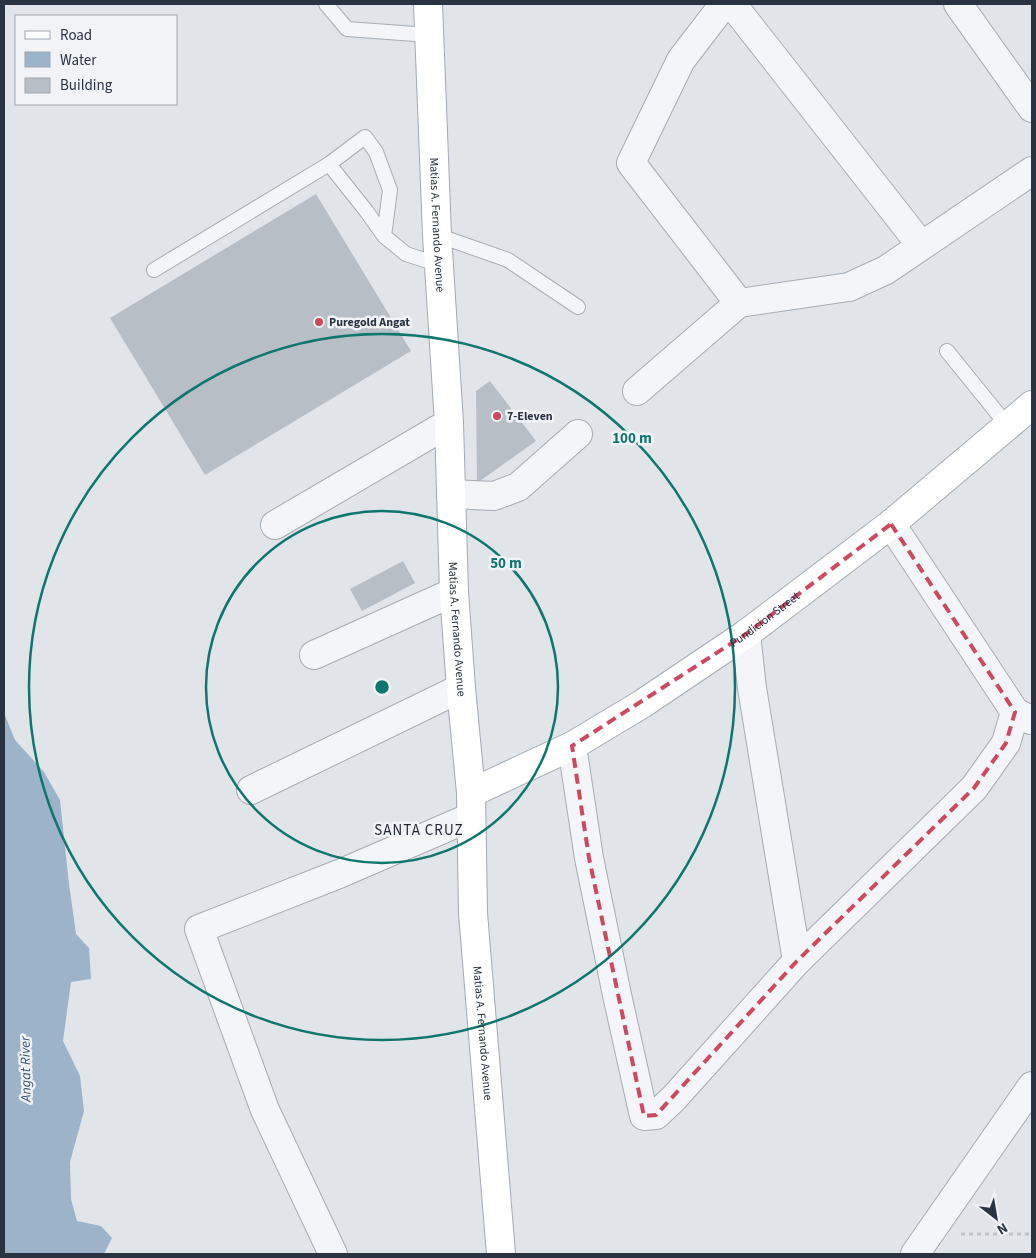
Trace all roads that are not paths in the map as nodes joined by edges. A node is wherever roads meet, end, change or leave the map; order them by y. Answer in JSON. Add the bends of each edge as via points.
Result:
{"nodes":[{"id":1,"x":326,"y":4,"type":"edge"},
{"id":2,"x":428,"y":4,"type":"edge"},
{"id":3,"x":724,"y":4,"type":"edge"},
{"id":4,"x":732,"y":4,"type":"edge"},
{"id":5,"x":958,"y":4,"type":"edge"},
{"id":6,"x":429,"y":34,"type":"junction"},
{"id":7,"x":1032,"y":108,"type":"edge"},
{"id":8,"x":329,"y":164,"type":"junction"},
{"id":9,"x":1032,"y":171,"type":"edge"},
{"id":10,"x":438,"y":235,"type":"junction"},
{"id":11,"x":384,"y":236,"type":"junction"},
{"id":12,"x":921,"y":245,"type":"junction"},
{"id":13,"x":440,"y":265,"type":"junction"},
{"id":14,"x":154,"y":270,"type":"dead end"},
{"id":15,"x":739,"y":303,"type":"junction"},
{"id":16,"x":578,"y":307,"type":"dead end"},
{"id":17,"x":947,"y":351,"type":"dead end"},
{"id":18,"x":637,"y":391,"type":"dead end"},
{"id":19,"x":1032,"y":405,"type":"edge"},
{"id":20,"x":449,"y":423,"type":"junction"},
{"id":21,"x":1007,"y":425,"type":"junction"},
{"id":22,"x":578,"y":434,"type":"dead end"},
{"id":23,"x":451,"y":494,"type":"junction"},
{"id":24,"x":891,"y":524,"type":"junction"},
{"id":25,"x":275,"y":526,"type":"dead end"},
{"id":26,"x":454,"y":592,"type":"junction"},
{"id":27,"x":746,"y":634,"type":"junction"},
{"id":28,"x":314,"y":655,"type":"dead end"},
{"id":29,"x":461,"y":688,"type":"junction"},
{"id":30,"x":1024,"y":717,"type":"edge"},
{"id":31,"x":572,"y":746,"type":"junction"},
{"id":32,"x":251,"y":790,"type":"dead end"},
{"id":33,"x":471,"y":805,"type":"junction"},
{"id":34,"x":797,"y":961,"type":"junction"},
{"id":35,"x":1032,"y":1086,"type":"edge"},
{"id":36,"x":921,"y":1244,"type":"edge"},
{"id":37,"x":333,"y":1254,"type":"edge"},
{"id":38,"x":501,"y":1254,"type":"edge"}],
"edges":[{"from":1,"to":6,"type":"lane","via":[[347,29]]},
{"from":2,"to":6,"type":"main road","name":"Matias A. Fernando Avenue"},
{"from":3,"to":15,"type":"street","via":[[681,60],[631,163]]},
{"from":4,"to":12,"type":"street"},
{"from":5,"to":7,"type":"street"},
{"from":6,"to":10,"type":"main road","name":"Matias A. Fernando Avenue"},
{"from":8,"to":11,"type":"lane"},
{"from":8,"to":11,"type":"lane","via":[[365,137],[376,152],[390,190]]},
{"from":8,"to":14,"type":"lane"},
{"from":9,"to":12,"type":"street"},
{"from":10,"to":13,"type":"main road","name":"Matias A. Fernando Avenue"},
{"from":10,"to":16,"type":"lane","via":[[508,260]]},
{"from":11,"to":13,"type":"lane","via":[[406,254]]},
{"from":12,"to":15,"type":"street","via":[[886,270],[849,287]]},
{"from":13,"to":20,"type":"main road","name":"Matias A. Fernando Avenue"},
{"from":15,"to":18,"type":"street"},
{"from":17,"to":21,"type":"lane"},
{"from":19,"to":21,"type":"main road","name":"Pundicion Street"},
{"from":20,"to":23,"type":"main road","name":"Matias A. Fernando Avenue"},
{"from":20,"to":25,"type":"street"},
{"from":21,"to":24,"type":"main road","name":"Pundicion Street"},
{"from":22,"to":23,"type":"street","via":[[518,487],[494,496]]},
{"from":23,"to":26,"type":"main road","name":"Matias A. Fernando Avenue"},
{"from":24,"to":27,"type":"main road","name":"Pundicion Street"},
{"from":24,"to":30,"type":"street"},
{"from":26,"to":28,"type":"street"},
{"from":26,"to":29,"type":"main road","name":"Matias A. Fernando Avenue"},
{"from":27,"to":31,"type":"main road","name":"Pundicion Street","via":[[642,704]]},
{"from":27,"to":34,"type":"street"},
{"from":29,"to":32,"type":"street"},
{"from":29,"to":33,"type":"main road","name":"Matias A. Fernando Avenue"},
{"from":30,"to":34,"type":"street","via":[[974,788]]},
{"from":31,"to":33,"type":"main road","name":"Pundicion Street"},
{"from":31,"to":34,"type":"street","via":[[589,858],[644,1116],[656,1116],[674,1098]]},
{"from":33,"to":37,"type":"street","via":[[339,874],[199,929],[265,1110]]},
{"from":33,"to":38,"type":"main road","name":"Matias A. Fernando Avenue","via":[[473,913]]},
{"from":35,"to":36,"type":"street"}]}
